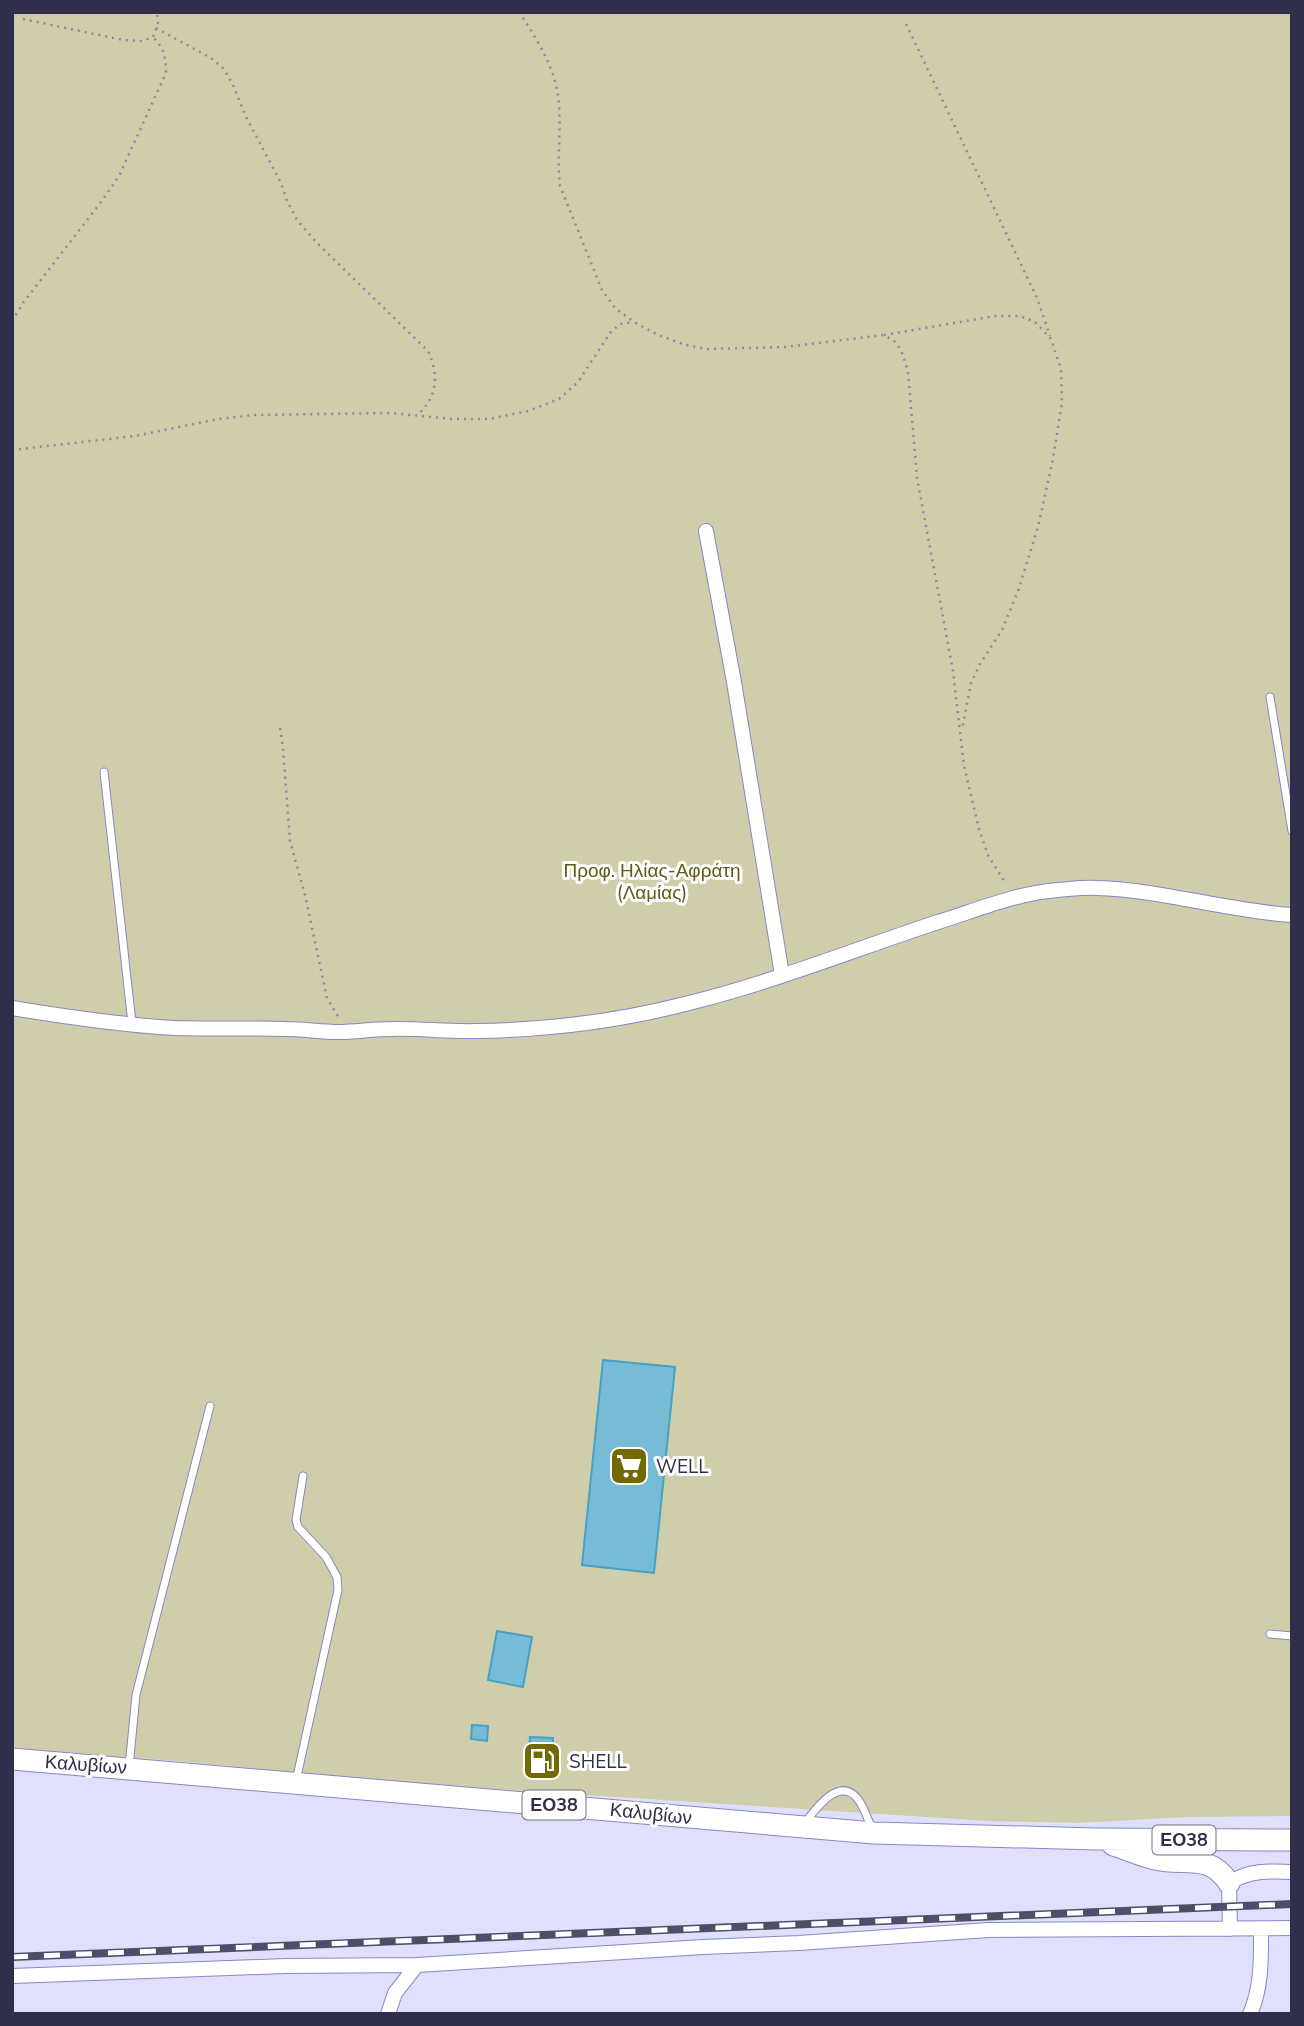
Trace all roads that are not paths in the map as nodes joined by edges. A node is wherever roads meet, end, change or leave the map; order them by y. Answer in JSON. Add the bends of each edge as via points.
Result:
{"nodes":[{"id":1,"x":706,"y":531,"type":"dead end"},
{"id":2,"x":1270,"y":697,"type":"dead end"},
{"id":3,"x":104,"y":772,"type":"dead end"},
{"id":4,"x":1292,"y":831,"type":"edge"},
{"id":5,"x":1292,"y":915,"type":"edge"},
{"id":6,"x":782,"y":975,"type":"junction"},
{"id":7,"x":12,"y":1008,"type":"edge"},
{"id":8,"x":132,"y":1023,"type":"junction"},
{"id":9,"x":211,"y":1406,"type":"dead end"},
{"id":10,"x":303,"y":1476,"type":"dead end"},
{"id":11,"x":1270,"y":1634,"type":"dead end"},
{"id":12,"x":1292,"y":1636,"type":"edge"},
{"id":13,"x":12,"y":1759,"type":"edge"},
{"id":14,"x":130,"y":1768,"type":"junction"},
{"id":15,"x":296,"y":1784,"type":"junction"},
{"id":16,"x":800,"y":1828,"type":"junction"},
{"id":17,"x":874,"y":1833,"type":"junction"},
{"id":18,"x":1096,"y":1839,"type":"junction"},
{"id":19,"x":1292,"y":1840,"type":"edge"},
{"id":20,"x":1292,"y":1872,"type":"edge"},
{"id":21,"x":1229,"y":1883,"type":"junction"},
{"id":22,"x":1230,"y":1928,"type":"junction"},
{"id":23,"x":1261,"y":1928,"type":"junction"},
{"id":24,"x":1292,"y":1928,"type":"edge"},
{"id":25,"x":417,"y":1965,"type":"junction"},
{"id":26,"x":12,"y":1976,"type":"edge"},
{"id":27,"x":388,"y":2014,"type":"edge"},
{"id":28,"x":1250,"y":2014,"type":"edge"}],
"edges":[{"from":1,"to":6,"type":"street"},
{"from":2,"to":4,"type":"lane"},
{"from":3,"to":8,"type":"lane"},
{"from":5,"to":6,"type":"street","via":[[1097,888],[1054,890],[1015,897]]},
{"from":6,"to":8,"type":"street","via":[[637,1015],[478,1031],[206,1029]]},
{"from":7,"to":8,"type":"street"},
{"from":9,"to":14,"type":"lane","via":[[136,1695]]},
{"from":10,"to":15,"type":"lane","via":[[298,1527],[326,1557],[337,1577],[338,1590]]},
{"from":11,"to":12,"type":"lane"},
{"from":13,"to":14,"type":"main road","name":"Καλυβίων","number":"ΕΟ38"},
{"from":14,"to":15,"type":"main road","name":"Καλυβίων","number":"ΕΟ38"},
{"from":15,"to":16,"type":"main road","name":"Καλυβίων","number":"ΕΟ38"},
{"from":16,"to":17,"type":"main road","name":"Καλυβίων","number":"ΕΟ38"},
{"from":16,"to":17,"type":"lane","via":[[838,1791],[858,1799]]},
{"from":17,"to":18,"type":"main road","name":"Καλυβίων","number":"ΕΟ38"},
{"from":18,"to":19,"type":"main road","name":"Καλυβίων","number":"ΕΟ38"},
{"from":18,"to":21,"type":"main road","via":[[1156,1860],[1214,1866]]},
{"from":20,"to":21,"type":"street","via":[[1256,1872]]},
{"from":21,"to":22,"type":"street"},
{"from":22,"to":23,"type":"street"},
{"from":22,"to":25,"type":"street","via":[[988,1930]]},
{"from":23,"to":24,"type":"street"},
{"from":23,"to":28,"type":"street","via":[[1259,1986]]},
{"from":25,"to":26,"type":"street"},
{"from":25,"to":27,"type":"street","via":[[395,1993]]}]}
